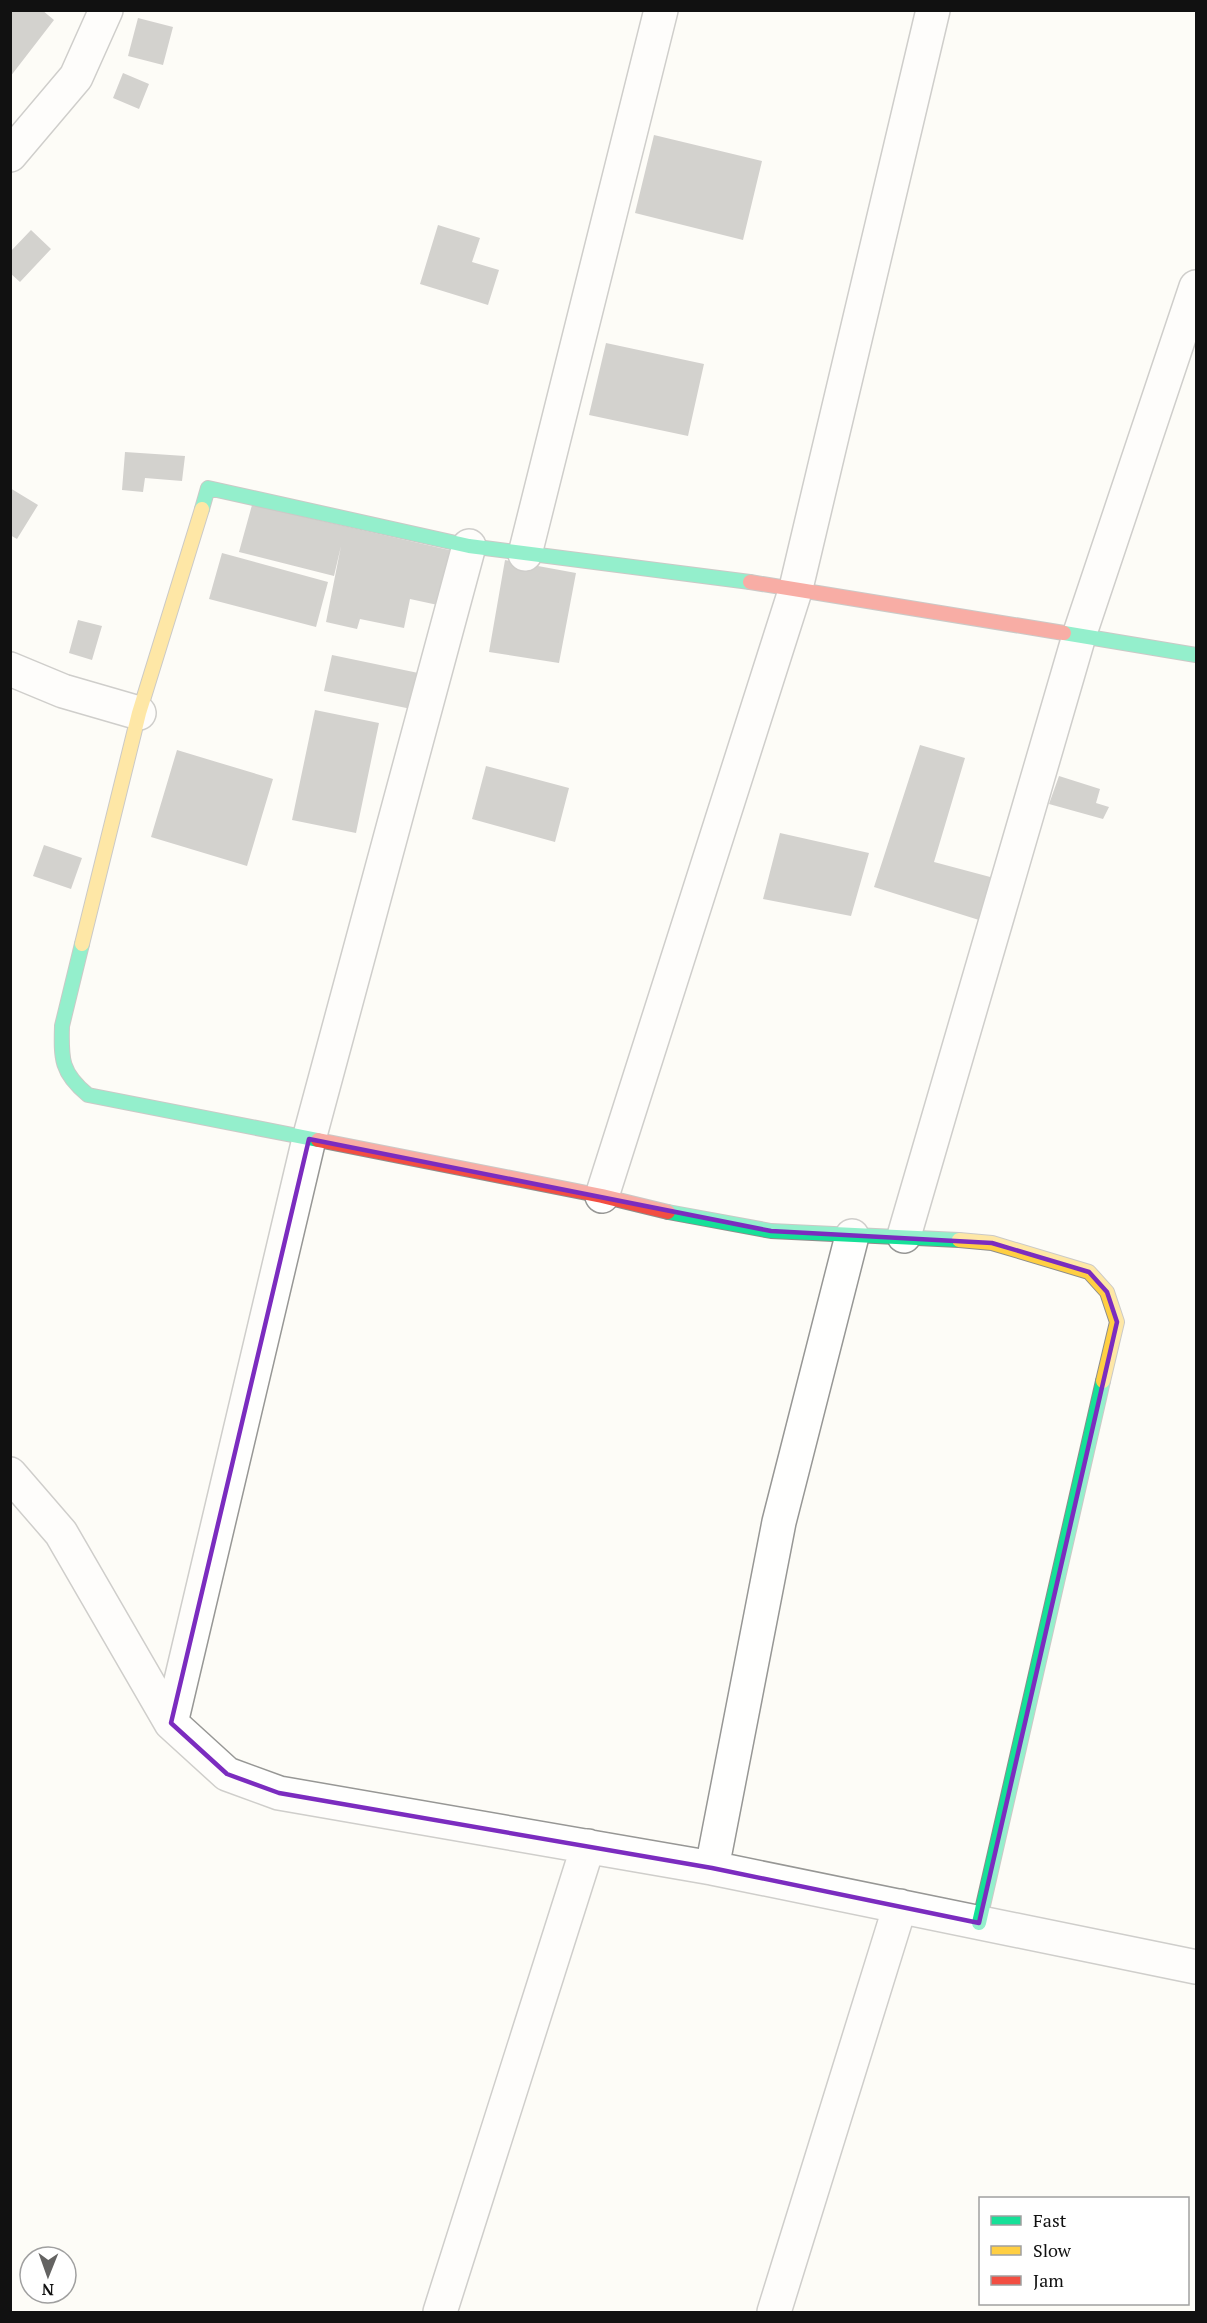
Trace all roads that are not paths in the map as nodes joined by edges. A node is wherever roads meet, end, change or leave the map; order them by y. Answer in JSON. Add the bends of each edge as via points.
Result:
{"nodes":[{"id":1,"x":106,"y":10,"type":"edge"},
{"id":2,"x":661,"y":10,"type":"edge"},
{"id":3,"x":933,"y":10,"type":"edge"},
{"id":4,"x":10,"y":155,"type":"edge"},
{"id":5,"x":1197,"y":287,"type":"edge"},
{"id":6,"x":469,"y":546,"type":"junction"},
{"id":7,"x":525,"y":554,"type":"junction"},
{"id":8,"x":796,"y":588,"type":"junction"},
{"id":9,"x":1079,"y":636,"type":"junction"},
{"id":10,"x":1197,"y":655,"type":"edge"},
{"id":11,"x":10,"y":669,"type":"edge"},
{"id":12,"x":139,"y":713,"type":"junction"},
{"id":13,"x":309,"y":1139,"type":"junction"},
{"id":14,"x":602,"y":1196,"type":"junction"},
{"id":15,"x":852,"y":1236,"type":"junction"},
{"id":16,"x":904,"y":1236,"type":"junction"},
{"id":17,"x":10,"y":1474,"type":"edge"},
{"id":18,"x":171,"y":1723,"type":"junction"},
{"id":19,"x":588,"y":1846,"type":"junction"},
{"id":20,"x":712,"y":1868,"type":"junction"},
{"id":21,"x":900,"y":1906,"type":"junction"},
{"id":22,"x":979,"y":1923,"type":"junction"},
{"id":23,"x":1197,"y":1967,"type":"edge"},
{"id":24,"x":440,"y":2313,"type":"edge"},
{"id":25,"x":774,"y":2313,"type":"edge"}],
"edges":[{"from":1,"to":4,"type":"street","via":[[76,77]]},
{"from":2,"to":7,"type":"street"},
{"from":3,"to":8,"type":"street"},
{"from":5,"to":9,"type":"street"},
{"from":6,"to":7,"type":"street"},
{"from":6,"to":12,"type":"street","via":[[208,489]]},
{"from":6,"to":13,"type":"street"},
{"from":7,"to":8,"type":"street"},
{"from":8,"to":9,"type":"street"},
{"from":8,"to":14,"type":"street"},
{"from":9,"to":10,"type":"street"},
{"from":9,"to":16,"type":"street"},
{"from":11,"to":12,"type":"street","via":[[63,691]]},
{"from":12,"to":13,"type":"street","via":[[62,1026],[61,1060],[70,1080],[88,1095]]},
{"from":13,"to":14,"type":"street"},
{"from":13,"to":18,"type":"street"},
{"from":14,"to":15,"type":"street","via":[[693,1218],[771,1231]]},
{"from":15,"to":16,"type":"street"},
{"from":15,"to":20,"type":"street","via":[[779,1522]]},
{"from":16,"to":22,"type":"street","via":[[992,1244],[1089,1272],[1107,1292],[1117,1322]]},
{"from":17,"to":18,"type":"street","via":[[61,1533]]},
{"from":18,"to":19,"type":"street","via":[[227,1774],[279,1793]]},
{"from":19,"to":20,"type":"street"},
{"from":19,"to":24,"type":"street"},
{"from":20,"to":21,"type":"street"},
{"from":21,"to":22,"type":"street"},
{"from":21,"to":25,"type":"street"},
{"from":22,"to":23,"type":"street"}]}
